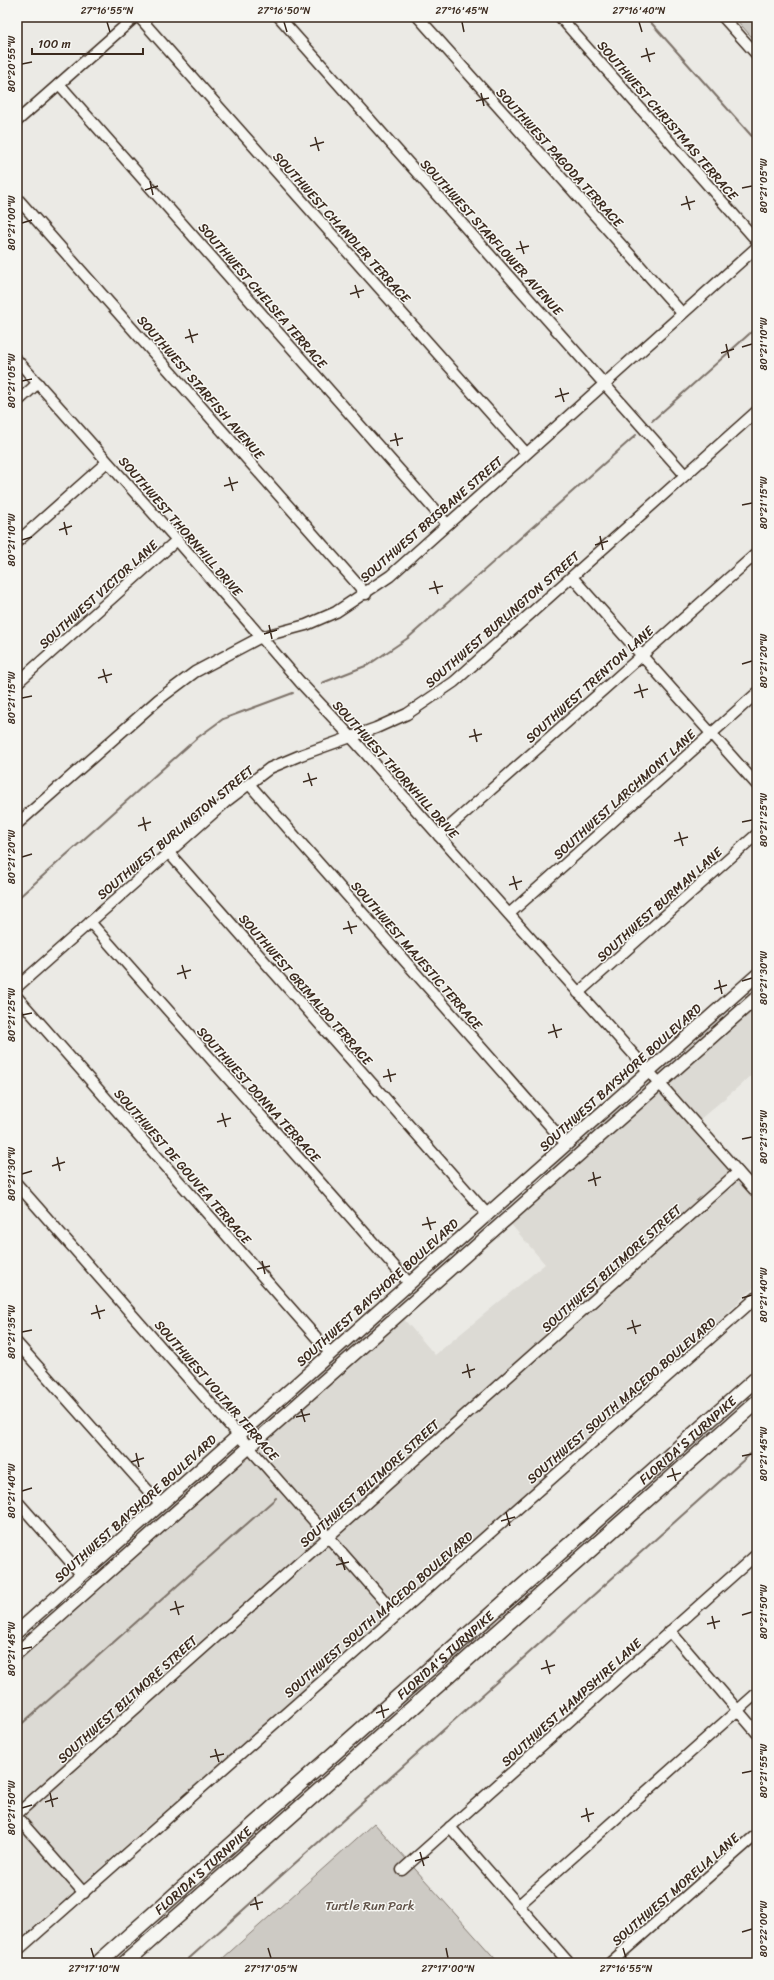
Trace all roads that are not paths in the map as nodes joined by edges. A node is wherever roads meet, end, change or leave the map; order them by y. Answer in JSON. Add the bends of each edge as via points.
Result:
{"nodes":[{"id":1,"x":135,"y":17,"type":"edge"},
{"id":2,"x":139,"y":17,"type":"edge"},
{"id":3,"x":279,"y":17,"type":"edge"},
{"id":4,"x":418,"y":17,"type":"edge"},
{"id":5,"x":560,"y":17,"type":"edge"},
{"id":6,"x":723,"y":17,"type":"edge"},
{"id":7,"x":757,"y":55,"type":"edge"},
{"id":8,"x":59,"y":84,"type":"junction"},
{"id":9,"x":17,"y":121,"type":"edge"},
{"id":10,"x":17,"y":198,"type":"edge"},
{"id":11,"x":757,"y":240,"type":"edge"},
{"id":12,"x":757,"y":247,"type":"edge"},
{"id":13,"x":682,"y":313,"type":"junction"},
{"id":14,"x":17,"y":360,"type":"edge"},
{"id":15,"x":38,"y":383,"type":"junction"},
{"id":16,"x":606,"y":383,"type":"junction"},
{"id":17,"x":17,"y":402,"type":"edge"},
{"id":18,"x":757,"y":411,"type":"edge"},
{"id":19,"x":526,"y":453,"type":"junction"},
{"id":20,"x":108,"y":462,"type":"junction"},
{"id":21,"x":685,"y":475,"type":"junction"},
{"id":22,"x":447,"y":524,"type":"junction"},
{"id":23,"x":178,"y":540,"type":"junction"},
{"id":24,"x":17,"y":542,"type":"edge"},
{"id":25,"x":757,"y":553,"type":"edge"},
{"id":26,"x":572,"y":577,"type":"junction"},
{"id":27,"x":366,"y":594,"type":"junction"},
{"id":28,"x":261,"y":637,"type":"junction"},
{"id":29,"x":642,"y":655,"type":"junction"},
{"id":30,"x":17,"y":683,"type":"edge"},
{"id":31,"x":757,"y":693,"type":"edge"},
{"id":32,"x":711,"y":734,"type":"junction"},
{"id":33,"x":352,"y":738,"type":"junction"},
{"id":34,"x":248,"y":784,"type":"junction"},
{"id":35,"x":757,"y":785,"type":"edge"},
{"id":36,"x":17,"y":824,"type":"edge"},
{"id":37,"x":757,"y":834,"type":"edge"},
{"id":38,"x":439,"y":836,"type":"junction"},
{"id":39,"x":169,"y":853,"type":"junction"},
{"id":40,"x":509,"y":914,"type":"junction"},
{"id":41,"x":90,"y":922,"type":"junction"},
{"id":42,"x":757,"y":975,"type":"edge"},
{"id":43,"x":17,"y":987,"type":"edge"},
{"id":44,"x":578,"y":993,"type":"junction"},
{"id":45,"x":17,"y":997,"type":"edge"},
{"id":46,"x":757,"y":997,"type":"edge"},
{"id":47,"x":647,"y":1071,"type":"junction"},
{"id":48,"x":660,"y":1084,"type":"junction"},
{"id":49,"x":566,"y":1144,"type":"junction"},
{"id":50,"x":551,"y":1157,"type":"junction"},
{"id":51,"x":738,"y":1172,"type":"junction"},
{"id":52,"x":17,"y":1184,"type":"edge"},
{"id":53,"x":757,"y":1194,"type":"edge"},
{"id":54,"x":517,"y":1210,"type":"junction"},
{"id":55,"x":487,"y":1214,"type":"junction"},
{"id":56,"x":442,"y":1276,"type":"junction"},
{"id":57,"x":409,"y":1283,"type":"junction"},
{"id":58,"x":757,"y":1297,"type":"edge"},
{"id":59,"x":17,"y":1343,"type":"edge"},
{"id":60,"x":330,"y":1353,"type":"junction"},
{"id":61,"x":757,"y":1371,"type":"edge"},
{"id":62,"x":757,"y":1378,"type":"edge"},
{"id":63,"x":731,"y":1400,"type":"junction"},
{"id":64,"x":757,"y":1402,"type":"edge"},
{"id":65,"x":239,"y":1434,"type":"junction"},
{"id":66,"x":249,"y":1447,"type":"junction"},
{"id":67,"x":17,"y":1501,"type":"edge"},
{"id":68,"x":160,"y":1504,"type":"junction"},
{"id":69,"x":146,"y":1517,"type":"junction"},
{"id":70,"x":329,"y":1536,"type":"junction"},
{"id":71,"x":757,"y":1554,"type":"edge"},
{"id":72,"x":81,"y":1574,"type":"junction"},
{"id":73,"x":98,"y":1581,"type":"junction"},
{"id":74,"x":396,"y":1614,"type":"junction"},
{"id":75,"x":17,"y":1632,"type":"edge"},
{"id":76,"x":670,"y":1632,"type":"junction"},
{"id":77,"x":29,"y":1642,"type":"junction"},
{"id":78,"x":17,"y":1653,"type":"edge"},
{"id":79,"x":757,"y":1693,"type":"edge"},
{"id":80,"x":737,"y":1710,"type":"junction"},
{"id":81,"x":757,"y":1733,"type":"edge"},
{"id":82,"x":17,"y":1814,"type":"edge"},
{"id":83,"x":17,"y":1817,"type":"edge"},
{"id":84,"x":450,"y":1827,"type":"junction"},
{"id":85,"x":757,"y":1834,"type":"edge"},
{"id":86,"x":402,"y":1870,"type":"dead end"},
{"id":87,"x":84,"y":1893,"type":"junction"},
{"id":88,"x":519,"y":1905,"type":"junction"},
{"id":89,"x":17,"y":1951,"type":"edge"},
{"id":90,"x":98,"y":1963,"type":"edge"},
{"id":91,"x":125,"y":1963,"type":"edge"},
{"id":92,"x":569,"y":1963,"type":"edge"},
{"id":93,"x":610,"y":1963,"type":"edge"}],
"edges":[{"from":1,"to":8,"type":"street"},
{"from":2,"to":19,"type":"street","name":"SOUTHWEST CHANDLER TERRACE"},
{"from":3,"to":16,"type":"street","name":"SOUTHWEST STARFLOWER AVENUE"},
{"from":4,"to":13,"type":"street","name":"SOUTHWEST PAGODA TERRACE"},
{"from":5,"to":11,"type":"street","name":"SOUTHWEST CHRISTMAS TERRACE"},
{"from":6,"to":7,"type":"street"},
{"from":8,"to":9,"type":"street"},
{"from":8,"to":22,"type":"street","name":"SOUTHWEST CHELSEA TERRACE"},
{"from":10,"to":27,"type":"street","name":"SOUTHWEST STARFISH AVENUE"},
{"from":12,"to":13,"type":"street","name":"SOUTHWEST BRISBANE STREET"},
{"from":13,"to":16,"type":"street","name":"SOUTHWEST BRISBANE STREET"},
{"from":14,"to":15,"type":"street","name":"SOUTHWEST THORNHILL DRIVE"},
{"from":15,"to":17,"type":"street"},
{"from":15,"to":20,"type":"street","name":"SOUTHWEST THORNHILL DRIVE"},
{"from":16,"to":19,"type":"street","name":"SOUTHWEST BRISBANE STREET"},
{"from":16,"to":21,"type":"street","name":"SOUTHWEST STARFLOWER AVENUE"},
{"from":18,"to":21,"type":"street","name":"SOUTHWEST BURLINGTON STREET"},
{"from":19,"to":22,"type":"street","name":"SOUTHWEST BRISBANE STREET"},
{"from":20,"to":23,"type":"street","name":"SOUTHWEST THORNHILL DRIVE"},
{"from":20,"to":24,"type":"street"},
{"from":21,"to":26,"type":"street","name":"SOUTHWEST BURLINGTON STREET"},
{"from":22,"to":27,"type":"street","name":"SOUTHWEST BRISBANE STREET","via":[[390,576]]},
{"from":23,"to":28,"type":"street","name":"SOUTHWEST THORNHILL DRIVE"},
{"from":23,"to":30,"type":"street","name":"SOUTHWEST VICTOR LANE"},
{"from":25,"to":29,"type":"street","name":"SOUTHWEST TRENTON LANE"},
{"from":26,"to":29,"type":"street"},
{"from":26,"to":33,"type":"street","name":"SOUTHWEST BURLINGTON STREET","via":[[454,682],[407,714]]},
{"from":27,"to":28,"type":"street","name":"SOUTHWEST BRISBANE STREET","via":[[336,612],[306,625]]},
{"from":28,"to":33,"type":"street","name":"SOUTHWEST THORNHILL DRIVE"},
{"from":28,"to":36,"type":"street","name":"SOUTHWEST BRISBANE STREET","via":[[195,672],[159,699]]},
{"from":29,"to":32,"type":"street"},
{"from":29,"to":38,"type":"street","name":"SOUTHWEST TRENTON LANE"},
{"from":31,"to":32,"type":"street","name":"SOUTHWEST LARCHMONT LANE"},
{"from":32,"to":35,"type":"street"},
{"from":32,"to":40,"type":"street","name":"SOUTHWEST LARCHMONT LANE"},
{"from":33,"to":34,"type":"street","name":"SOUTHWEST BURLINGTON STREET","via":[[270,768]]},
{"from":33,"to":38,"type":"street","name":"SOUTHWEST THORNHILL DRIVE"},
{"from":34,"to":39,"type":"street","name":"SOUTHWEST BURLINGTON STREET"},
{"from":34,"to":49,"type":"street","name":"SOUTHWEST MAJESTIC TERRACE"},
{"from":37,"to":44,"type":"street","name":"SOUTHWEST BURMAN LANE"},
{"from":38,"to":40,"type":"street","name":"SOUTHWEST THORNHILL DRIVE"},
{"from":39,"to":41,"type":"street","name":"SOUTHWEST BURLINGTON STREET"},
{"from":39,"to":55,"type":"street","name":"SOUTHWEST GRIMALDO TERRACE"},
{"from":40,"to":44,"type":"street","name":"SOUTHWEST THORNHILL DRIVE"},
{"from":41,"to":43,"type":"street","name":"SOUTHWEST BURLINGTON STREET"},
{"from":41,"to":57,"type":"street","name":"SOUTHWEST DONNA TERRACE"},
{"from":42,"to":47,"type":"main road","name":"SOUTHWEST BAYSHORE BOULEVARD"},
{"from":44,"to":47,"type":"street","name":"SOUTHWEST THORNHILL DRIVE"},
{"from":45,"to":60,"type":"street","name":"SOUTHWEST DE GOUVEA TERRACE"},
{"from":46,"to":48,"type":"main road"},
{"from":47,"to":48,"type":"street","name":"SOUTHWEST THORNHILL DRIVE"},
{"from":47,"to":49,"type":"main road","name":"SOUTHWEST BAYSHORE BOULEVARD"},
{"from":48,"to":51,"type":"street","name":"SOUTHWEST THORNHILL DRIVE"},
{"from":48,"to":54,"type":"main road"},
{"from":49,"to":50,"type":"main road","name":"SOUTHWEST BAYSHORE BOULEVARD"},
{"from":50,"to":54,"type":"main road","via":[[550,1165],[516,1196],[514,1202]]},
{"from":50,"to":55,"type":"main road","name":"SOUTHWEST BAYSHORE BOULEVARD"},
{"from":51,"to":53,"type":"street","name":"SOUTHWEST THORNHILL DRIVE"},
{"from":51,"to":70,"type":"street","name":"SOUTHWEST BILTMORE STREET"},
{"from":52,"to":65,"type":"street","name":"SOUTHWEST VOLTAIR TERRACE"},
{"from":54,"to":56,"type":"main road"},
{"from":55,"to":56,"type":"main road","via":[[487,1225],[483,1232],[444,1266]]},
{"from":55,"to":57,"type":"main road","name":"SOUTHWEST BAYSHORE BOULEVARD"},
{"from":56,"to":66,"type":"main road"},
{"from":57,"to":60,"type":"main road","name":"SOUTHWEST BAYSHORE BOULEVARD"},
{"from":58,"to":74,"type":"street","name":"SOUTHWEST SOUTH MACEDO BOULEVARD"},
{"from":59,"to":68,"type":"street"},
{"from":60,"to":65,"type":"main road","name":"SOUTHWEST BAYSHORE BOULEVARD"},
{"from":61,"to":63,"type":"highway"},
{"from":62,"to":63,"type":"highway","name":"FLORIDA'S TURNPIKE"},
{"from":63,"to":90,"type":"highway","name":"FLORIDA'S TURNPIKE"},
{"from":64,"to":91,"type":"highway","name":"FLORIDA'S TURNPIKE"},
{"from":65,"to":66,"type":"street","name":"SOUTHWEST VOLTAIR TERRACE"},
{"from":65,"to":68,"type":"main road","name":"SOUTHWEST BAYSHORE BOULEVARD"},
{"from":66,"to":70,"type":"street","name":"SOUTHWEST VOLTAIR TERRACE"},
{"from":66,"to":73,"type":"main road"},
{"from":67,"to":72,"type":"street"},
{"from":68,"to":69,"type":"main road","name":"SOUTHWEST BAYSHORE BOULEVARD"},
{"from":69,"to":72,"type":"main road","name":"SOUTHWEST BAYSHORE BOULEVARD"},
{"from":69,"to":73,"type":"main road","via":[[144,1526],[96,1569],[94,1575]]},
{"from":70,"to":74,"type":"street","name":"SOUTHWEST VOLTAIR TERRACE"},
{"from":70,"to":82,"type":"street","name":"SOUTHWEST BILTMORE STREET"},
{"from":71,"to":76,"type":"street","name":"SOUTHWEST HAMPSHIRE LANE"},
{"from":72,"to":75,"type":"main road","name":"SOUTHWEST BAYSHORE BOULEVARD"},
{"from":72,"to":77,"type":"main road","via":[[80,1586],[75,1595],[31,1633]]},
{"from":73,"to":77,"type":"main road"},
{"from":74,"to":87,"type":"street","name":"SOUTHWEST SOUTH MACEDO BOULEVARD"},
{"from":76,"to":80,"type":"street"},
{"from":76,"to":84,"type":"street","name":"SOUTHWEST HAMPSHIRE LANE"},
{"from":77,"to":78,"type":"main road"},
{"from":79,"to":80,"type":"street"},
{"from":80,"to":81,"type":"street"},
{"from":80,"to":88,"type":"street"},
{"from":83,"to":87,"type":"street"},
{"from":84,"to":86,"type":"street","name":"SOUTHWEST HAMPSHIRE LANE"},
{"from":84,"to":88,"type":"street"},
{"from":85,"to":93,"type":"street","name":"SOUTHWEST MORELIA LANE"},
{"from":87,"to":89,"type":"street","name":"SOUTHWEST SOUTH MACEDO BOULEVARD"},
{"from":88,"to":92,"type":"street"}]}
